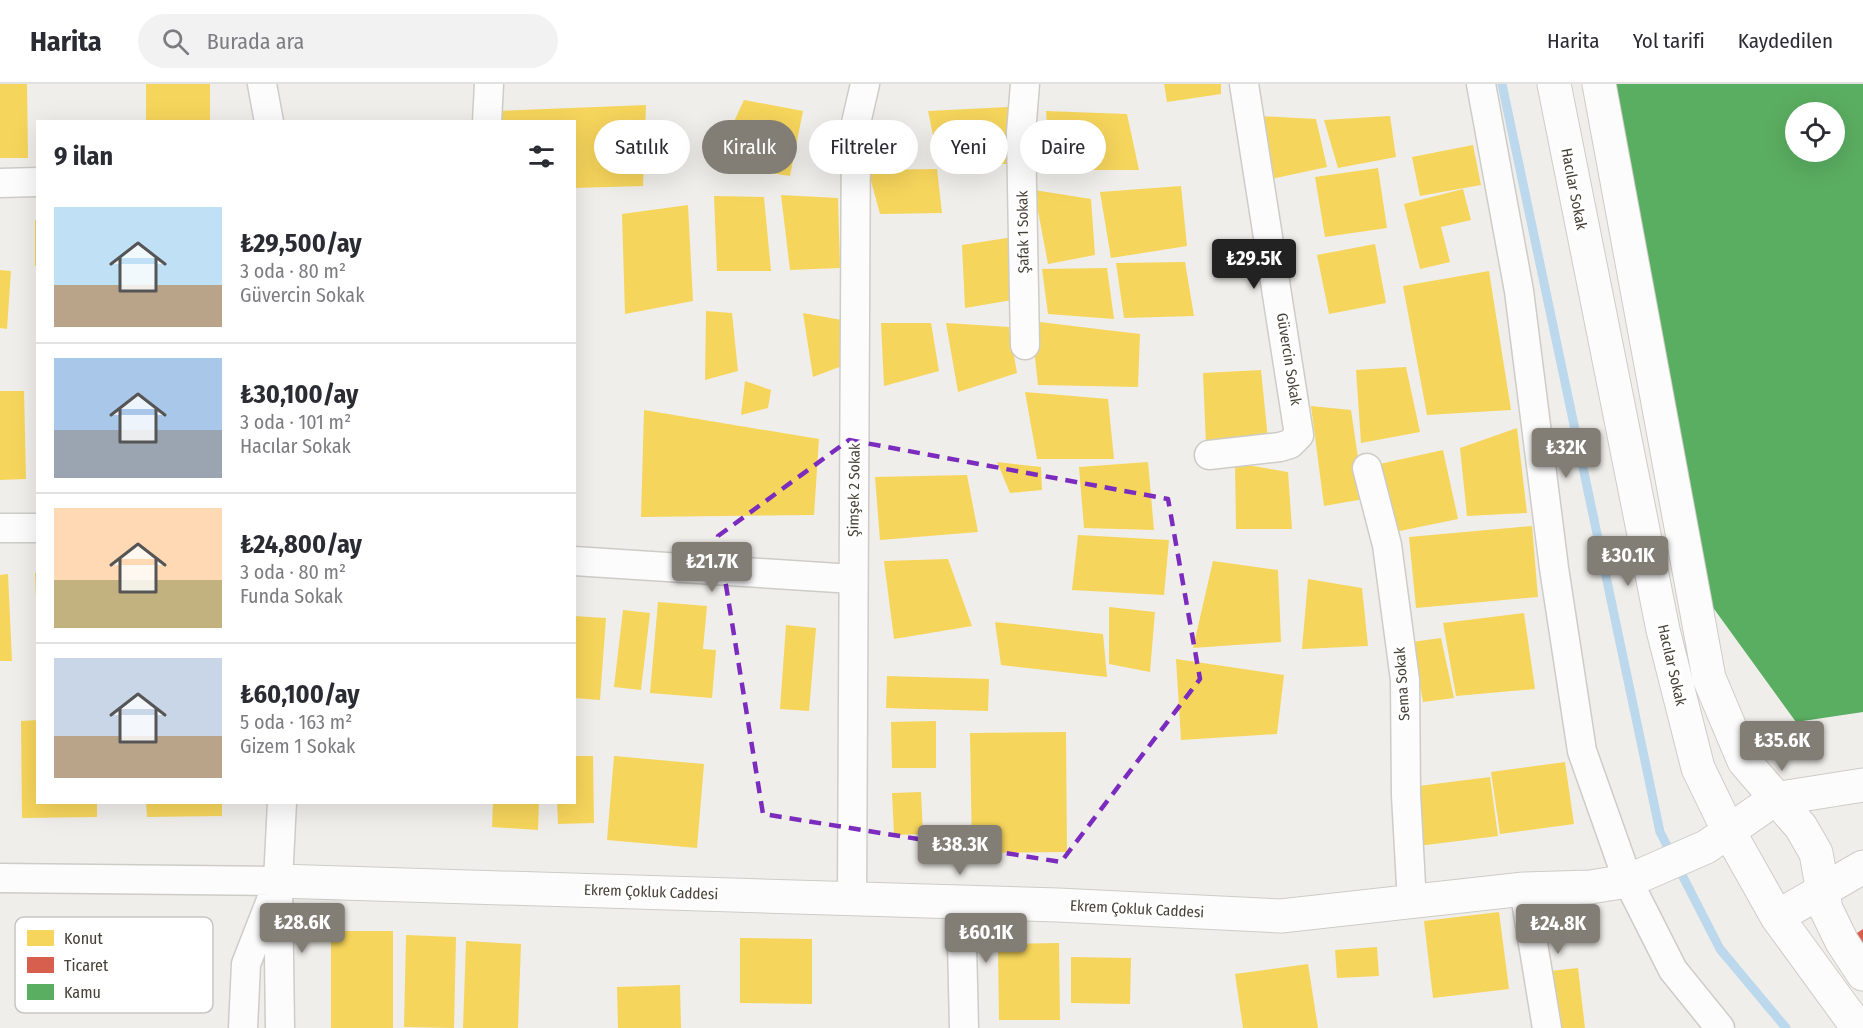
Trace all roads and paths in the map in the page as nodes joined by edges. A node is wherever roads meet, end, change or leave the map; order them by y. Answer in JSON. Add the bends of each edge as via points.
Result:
{"nodes":[{"id":1,"x":262,"y":84,"type":"edge"},
{"id":2,"x":489,"y":84,"type":"edge"},
{"id":3,"x":865,"y":84,"type":"edge"},
{"id":4,"x":1025,"y":84,"type":"edge"},
{"id":5,"x":1244,"y":84,"type":"edge"},
{"id":6,"x":1481,"y":84,"type":"edge"},
{"id":7,"x":1554,"y":84,"type":"edge"},
{"id":8,"x":1599,"y":84,"type":"edge"},
{"id":9,"x":269,"y":120,"type":"edge"},
{"id":10,"x":487,"y":120,"type":"edge"},
{"id":11,"x":36,"y":182,"type":"edge"},
{"id":12,"x":0,"y":183,"type":"edge"},
{"id":13,"x":1025,"y":345,"type":"dead end"},
{"id":14,"x":1209,"y":455,"type":"dead end"},
{"id":15,"x":1367,"y":468,"type":"dead end"},
{"id":16,"x":0,"y":528,"type":"edge"},
{"id":17,"x":36,"y":528,"type":"edge"},
{"id":18,"x":576,"y":561,"type":"edge"},
{"id":19,"x":853,"y":579,"type":"junction"},
{"id":20,"x":1863,"y":785,"type":"edge"},
{"id":21,"x":1775,"y":799,"type":"junction"},
{"id":22,"x":282,"y":804,"type":"edge"},
{"id":23,"x":1717,"y":838,"type":"junction"},
{"id":24,"x":1863,"y":867,"type":"edge"},
{"id":25,"x":0,"y":878,"type":"edge"},
{"id":26,"x":1638,"y":878,"type":"junction"},
{"id":27,"x":278,"y":881,"type":"junction"},
{"id":28,"x":1824,"y":887,"type":"junction"},
{"id":29,"x":1524,"y":889,"type":"junction"},
{"id":30,"x":852,"y":898,"type":"junction"},
{"id":31,"x":961,"y":901,"type":"junction"},
{"id":32,"x":1412,"y":903,"type":"junction"},
{"id":33,"x":1777,"y":917,"type":"junction"},
{"id":34,"x":1863,"y":974,"type":"edge"},
{"id":35,"x":243,"y":1028,"type":"edge"},
{"id":36,"x":280,"y":1028,"type":"edge"},
{"id":37,"x":964,"y":1028,"type":"edge"},
{"id":38,"x":1547,"y":1028,"type":"edge"},
{"id":39,"x":1720,"y":1028,"type":"edge"},
{"id":40,"x":1858,"y":1028,"type":"edge"}],
"edges":[{"from":1,"to":9,"type":"street"},
{"from":2,"to":10,"type":"street"},
{"from":3,"to":19,"type":"street","name":"Şimşek 2 Sokak","via":[[856,123]]},
{"from":4,"to":13,"type":"street","name":"Şafak 1 Sokak","via":[[1021,133]]},
{"from":5,"to":14,"type":"street","name":"Güvercin Sokak","via":[[1299,435],[1280,447]]},
{"from":6,"to":26,"type":"street","via":[[1519,291],[1582,751]]},
{"from":7,"to":23,"type":"street","name":"Hacılar Sokak","via":[[1677,691]]},
{"from":8,"to":21,"type":"street","via":[[1709,678],[1744,761]]},
{"from":11,"to":12,"type":"street"},
{"from":15,"to":32,"type":"street","name":"Sema Sokak","via":[[1387,545],[1405,680]]},
{"from":16,"to":17,"type":"street"},
{"from":18,"to":19,"type":"street"},
{"from":19,"to":30,"type":"street","name":"Şimşek 2 Sokak"},
{"from":20,"to":21,"type":"street"},
{"from":21,"to":23,"type":"street","name":"Ekrem Çokluk Caddesi"},
{"from":21,"to":28,"type":"street","via":[[1811,844]]},
{"from":22,"to":27,"type":"street"},
{"from":23,"to":26,"type":"street","name":"Ekrem Çokluk Caddesi"},
{"from":23,"to":33,"type":"street","name":"Hacılar Sokak"},
{"from":24,"to":28,"type":"street"},
{"from":25,"to":27,"type":"street"},
{"from":26,"to":29,"type":"street","name":"Ekrem Çokluk Caddesi","via":[[1590,887]]},
{"from":26,"to":39,"type":"street","via":[[1673,970]]},
{"from":27,"to":30,"type":"street","name":"Ekrem Çokluk Caddesi"},
{"from":27,"to":35,"type":"street","via":[[246,964]]},
{"from":27,"to":36,"type":"street"},
{"from":28,"to":33,"type":"street"},
{"from":28,"to":34,"type":"street","via":[[1826,909]]},
{"from":29,"to":32,"type":"street","name":"Ekrem Çokluk Caddesi"},
{"from":29,"to":38,"type":"street"},
{"from":30,"to":31,"type":"street","name":"Ekrem Çokluk Caddesi"},
{"from":31,"to":32,"type":"street","name":"Ekrem Çokluk Caddesi","via":[[1281,916]]},
{"from":31,"to":37,"type":"street"},
{"from":33,"to":40,"type":"street","name":"Hacılar Sokak"}]}
